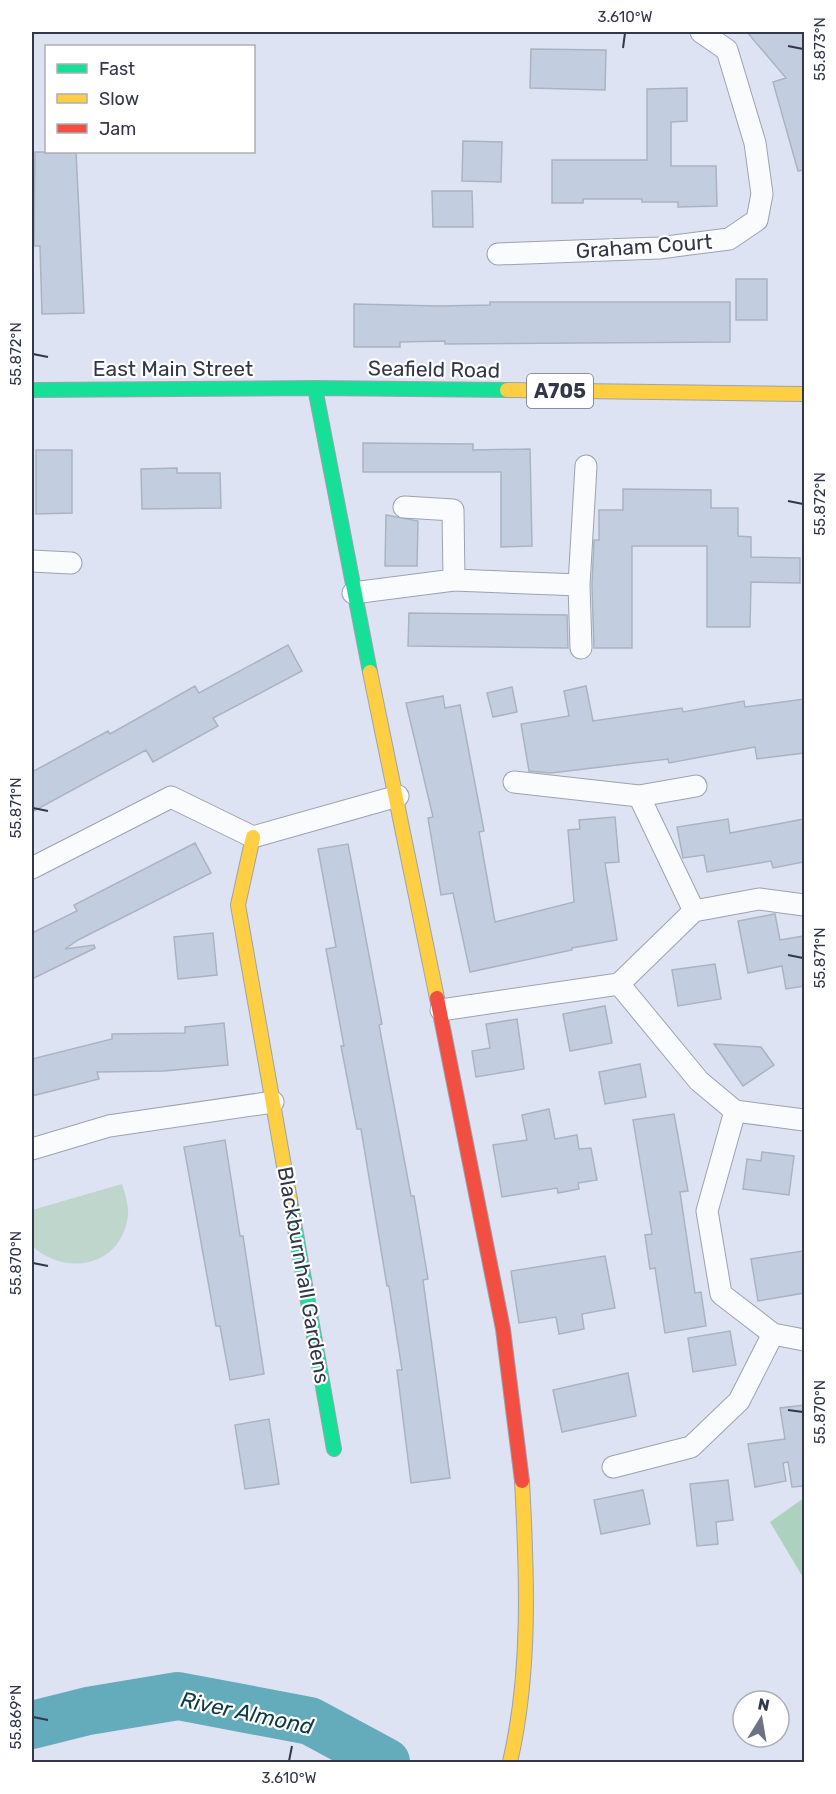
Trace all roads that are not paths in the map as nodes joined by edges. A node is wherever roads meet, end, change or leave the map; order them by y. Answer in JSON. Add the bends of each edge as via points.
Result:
{"nodes":[{"id":1,"x":701,"y":32,"type":"edge"},
{"id":2,"x":498,"y":255,"type":"dead end"},
{"id":3,"x":315,"y":388,"type":"junction"},
{"id":4,"x":32,"y":390,"type":"edge"},
{"id":5,"x":804,"y":394,"type":"edge"},
{"id":6,"x":586,"y":466,"type":"dead end"},
{"id":7,"x":404,"y":507,"type":"dead end"},
{"id":8,"x":32,"y":561,"type":"edge"},
{"id":9,"x":71,"y":563,"type":"dead end"},
{"id":10,"x":454,"y":580,"type":"junction"},
{"id":11,"x":579,"y":585,"type":"junction"},
{"id":12,"x":353,"y":593,"type":"junction"},
{"id":13,"x":581,"y":648,"type":"dead end"},
{"id":14,"x":514,"y":782,"type":"dead end"},
{"id":15,"x":696,"y":786,"type":"dead end"},
{"id":16,"x":398,"y":796,"type":"junction"},
{"id":17,"x":639,"y":796,"type":"junction"},
{"id":18,"x":253,"y":837,"type":"junction"},
{"id":19,"x":32,"y":868,"type":"edge"},
{"id":20,"x":804,"y":905,"type":"edge"},
{"id":21,"x":694,"y":911,"type":"junction"},
{"id":22,"x":619,"y":984,"type":"junction"},
{"id":23,"x":441,"y":1010,"type":"junction"},
{"id":24,"x":273,"y":1102,"type":"junction"},
{"id":25,"x":735,"y":1111,"type":"junction"},
{"id":26,"x":804,"y":1120,"type":"edge"},
{"id":27,"x":32,"y":1149,"type":"edge"},
{"id":28,"x":773,"y":1334,"type":"junction"},
{"id":29,"x":804,"y":1340,"type":"edge"},
{"id":30,"x":334,"y":1449,"type":"dead end"},
{"id":31,"x":613,"y":1467,"type":"dead end"},
{"id":32,"x":510,"y":1762,"type":"edge"}],
"edges":[{"from":1,"to":2,"type":"street","name":"Graham Court","via":[[727,50],[755,143],[762,194],[757,220],[729,239],[658,248]]},
{"from":3,"to":4,"type":"street","name":"East Main Street","number":"A705"},
{"from":3,"to":5,"type":"street","name":"Seafield Road","number":"A705"},
{"from":3,"to":12,"type":"street"},
{"from":6,"to":11,"type":"street"},
{"from":7,"to":10,"type":"street","via":[[453,510]]},
{"from":8,"to":9,"type":"street"},
{"from":10,"to":11,"type":"street"},
{"from":10,"to":12,"type":"street"},
{"from":11,"to":13,"type":"street"},
{"from":12,"to":16,"type":"street"},
{"from":14,"to":17,"type":"street"},
{"from":15,"to":17,"type":"street"},
{"from":16,"to":18,"type":"street"},
{"from":16,"to":23,"type":"street"},
{"from":17,"to":21,"type":"street"},
{"from":18,"to":19,"type":"street","via":[[171,797]]},
{"from":18,"to":24,"type":"street","name":"Blackburnhall Gardens","via":[[238,904]]},
{"from":20,"to":21,"type":"street","via":[[759,899]]},
{"from":21,"to":22,"type":"street"},
{"from":22,"to":23,"type":"street"},
{"from":22,"to":25,"type":"street","via":[[699,1082]]},
{"from":23,"to":32,"type":"street","via":[[513,1389],[522,1464],[523,1667]]},
{"from":24,"to":27,"type":"street","via":[[109,1126]]},
{"from":24,"to":30,"type":"street","name":"Blackburnhall Gardens"},
{"from":25,"to":26,"type":"street"},
{"from":25,"to":28,"type":"street","via":[[707,1211],[721,1294]]},
{"from":28,"to":29,"type":"street"},
{"from":28,"to":31,"type":"street","via":[[739,1401],[691,1447]]}]}
